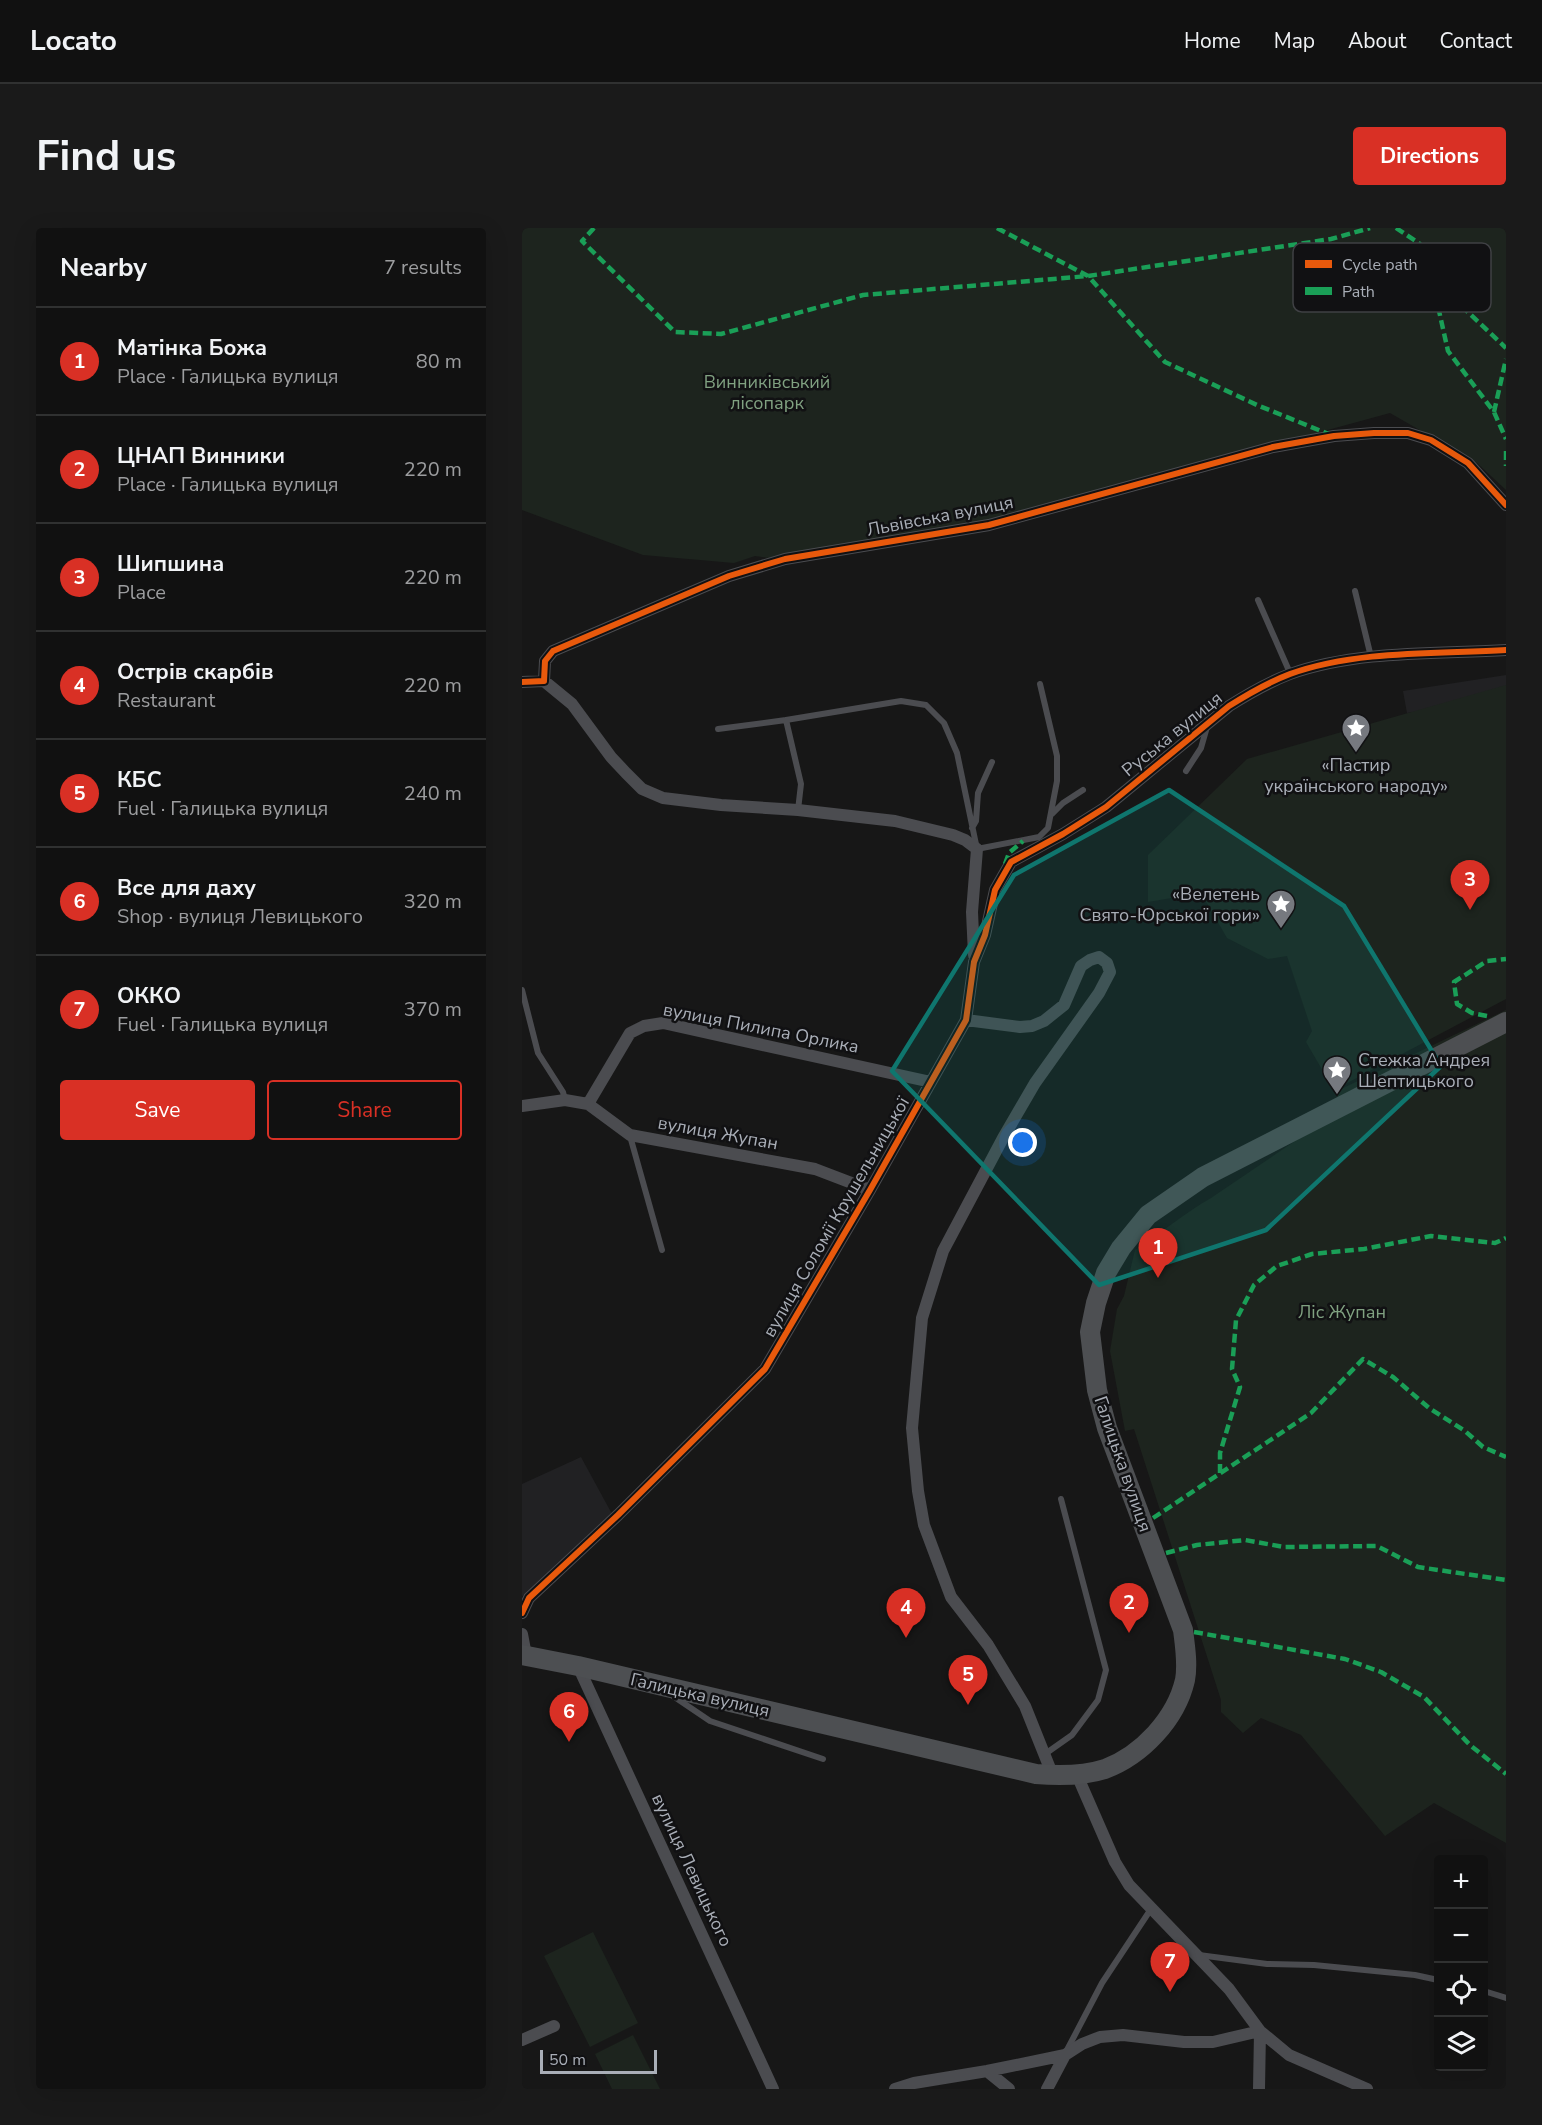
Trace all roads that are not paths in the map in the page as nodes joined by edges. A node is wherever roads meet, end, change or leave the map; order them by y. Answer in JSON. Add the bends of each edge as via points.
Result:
{"nodes":[{"id":1,"x":1506,"y":505,"type":"edge"},
{"id":2,"x":1355,"y":591,"type":"dead end"},
{"id":3,"x":1258,"y":600,"type":"dead end"},
{"id":4,"x":1506,"y":650,"type":"edge"},
{"id":5,"x":1371,"y":657,"type":"junction"},
{"id":6,"x":1290,"y":674,"type":"junction"},
{"id":7,"x":544,"y":681,"type":"junction"},
{"id":8,"x":522,"y":682,"type":"edge"},
{"id":9,"x":1040,"y":684,"type":"dead end"},
{"id":10,"x":786,"y":720,"type":"junction"},
{"id":11,"x":1208,"y":723,"type":"junction"},
{"id":12,"x":718,"y":729,"type":"dead end"},
{"id":13,"x":992,"y":762,"type":"dead end"},
{"id":14,"x":1186,"y":771,"type":"dead end"},
{"id":15,"x":1083,"y":790,"type":"dead end"},
{"id":16,"x":1106,"y":807,"type":"joint"},
{"id":17,"x":798,"y":810,"type":"junction"},
{"id":18,"x":1052,"y":814,"type":"junction"},
{"id":19,"x":972,"y":828,"type":"junction"},
{"id":20,"x":977,"y":849,"type":"junction"},
{"id":21,"x":974,"y":962,"type":"junction"},
{"id":22,"x":522,"y":990,"type":"edge"},
{"id":23,"x":966,"y":1020,"type":"junction"},
{"id":24,"x":1506,"y":1022,"type":"edge"},
{"id":25,"x":931,"y":1082,"type":"junction"},
{"id":26,"x":566,"y":1100,"type":"junction"},
{"id":27,"x":588,"y":1104,"type":"junction"},
{"id":28,"x":522,"y":1106,"type":"edge"},
{"id":29,"x":630,"y":1135,"type":"junction"},
{"id":30,"x":870,"y":1190,"type":"junction"},
{"id":31,"x":662,"y":1250,"type":"dead end"},
{"id":32,"x":1060,"y":1499,"type":"dead end"},
{"id":33,"x":522,"y":1610,"type":"edge"},
{"id":34,"x":522,"y":1634,"type":"edge"},
{"id":35,"x":524,"y":1655,"type":"edge"},
{"id":36,"x":578,"y":1666,"type":"junction"},
{"id":37,"x":658,"y":1685,"type":"junction"},
{"id":38,"x":1044,"y":1755,"type":"junction"},
{"id":39,"x":823,"y":1759,"type":"dead end"},
{"id":40,"x":1077,"y":1775,"type":"junction"},
{"id":41,"x":1053,"y":1776,"type":"junction"},
{"id":42,"x":1151,"y":1909,"type":"junction"},
{"id":43,"x":1198,"y":1955,"type":"junction"},
{"id":44,"x":1434,"y":1979,"type":"edge"},
{"id":45,"x":1488,"y":1992,"type":"edge"},
{"id":46,"x":1506,"y":1998,"type":"edge"},
{"id":47,"x":554,"y":2026,"type":"dead end"},
{"id":48,"x":1260,"y":2031,"type":"junction"},
{"id":49,"x":522,"y":2040,"type":"edge"},
{"id":50,"x":1065,"y":2055,"type":"junction"},
{"id":51,"x":987,"y":2071,"type":"junction"},
{"id":52,"x":1355,"y":2087,"type":"edge"},
{"id":53,"x":773,"y":2089,"type":"edge"},
{"id":54,"x":896,"y":2089,"type":"edge"},
{"id":55,"x":1009,"y":2089,"type":"edge"},
{"id":56,"x":1047,"y":2089,"type":"edge"},
{"id":57,"x":1259,"y":2089,"type":"edge"},
{"id":58,"x":1367,"y":2089,"type":"edge"}],
"edges":[{"from":1,"to":7,"type":"street","name":"Львівська вулиця","via":[[1468,463],[1431,440],[1408,433],[1334,436],[1273,447],[989,525],[785,559],[729,576],[553,651],[544,661]]},
{"from":2,"to":5,"type":"lane"},
{"from":3,"to":6,"type":"lane"},
{"from":4,"to":5,"type":"street","name":"Руська вулиця"},
{"from":5,"to":6,"type":"street","name":"Руська вулиця"},
{"from":6,"to":11,"type":"street","name":"Руська вулиця","via":[[1250,693]]},
{"from":7,"to":8,"type":"street"},
{"from":7,"to":17,"type":"street","via":[[572,704],[611,757],[642,789],[663,798]]},
{"from":9,"to":18,"type":"lane","via":[[1057,756],[1058,781]]},
{"from":10,"to":12,"type":"lane"},
{"from":10,"to":17,"type":"lane","via":[[801,784]]},
{"from":10,"to":19,"type":"lane","via":[[901,701],[926,705],[944,723],[957,753]]},
{"from":11,"to":14,"type":"lane","via":[[1201,748]]},
{"from":11,"to":16,"type":"street","name":"Руська вулиця"},
{"from":13,"to":19,"type":"lane","via":[[978,793]]},
{"from":15,"to":18,"type":"lane"},
{"from":16,"to":21,"type":"street","name":"вулиця Соломії Крушельницької","via":[[1011,862],[994,890],[985,935]]},
{"from":17,"to":20,"type":"street","via":[[895,821],[953,835]]},
{"from":18,"to":20,"type":"lane","via":[[1048,828],[1039,837]]},
{"from":19,"to":20,"type":"lane"},
{"from":20,"to":21,"type":"street","via":[[972,912]]},
{"from":21,"to":23,"type":"street","name":"вулиця Соломії Крушельницької"},
{"from":22,"to":26,"type":"lane","via":[[538,1053]]},
{"from":23,"to":25,"type":"street","name":"вулиця Соломії Крушельницької"},
{"from":23,"to":38,"type":"street","via":[[1032,1026],[1064,1005],[1082,966],[1099,957],[1107,963],[1110,972],[1035,1083],[943,1251],[922,1318],[912,1428],[924,1525],[951,1597],[988,1645],[1025,1706]]},
{"from":24,"to":40,"type":"main road","name":"Галицька вулиця","via":[[1203,1177],[1148,1215],[1106,1273],[1090,1332],[1097,1390],[1107,1428],[1183,1630],[1185,1678],[1177,1705],[1148,1742],[1104,1769]]},
{"from":25,"to":27,"type":"street","name":"вулиця Пилипа Орлика","via":[[663,1023],[630,1033]]},
{"from":25,"to":30,"type":"street","name":"вулиця Соломії Крушельницької"},
{"from":26,"to":27,"type":"street","name":"вулиця Жупан"},
{"from":26,"to":28,"type":"street","name":"вулиця Жупан"},
{"from":27,"to":29,"type":"street","name":"вулиця Жупан"},
{"from":29,"to":30,"type":"street","name":"вулиця Жупан","via":[[815,1169]]},
{"from":29,"to":31,"type":"lane"},
{"from":30,"to":33,"type":"street","name":"вулиця Соломії Крушельницької","via":[[765,1369],[529,1598]]},
{"from":32,"to":38,"type":"lane","via":[[1106,1670],[1098,1700],[1072,1735]]},
{"from":34,"to":35,"type":"street"},
{"from":35,"to":36,"type":"main road","name":"Галицька вулиця"},
{"from":36,"to":37,"type":"main road","name":"Галицька вулиця"},
{"from":36,"to":53,"type":"street","name":"вулиця Левицького"},
{"from":37,"to":39,"type":"lane","via":[[710,1722]]},
{"from":37,"to":41,"type":"main road","name":"Галицька вулиця"},
{"from":38,"to":41,"type":"street"},
{"from":40,"to":41,"type":"main road","name":"Галицька вулиця"},
{"from":40,"to":42,"type":"street","via":[[1115,1862]]},
{"from":42,"to":43,"type":"street"},
{"from":42,"to":50,"type":"lane","via":[[1102,1983]]},
{"from":43,"to":44,"type":"lane"},
{"from":43,"to":48,"type":"street"},
{"from":45,"to":46,"type":"lane"},
{"from":47,"to":49,"type":"street"},
{"from":48,"to":50,"type":"street","via":[[1214,2042],[1123,2035],[1100,2037]]},
{"from":48,"to":52,"type":"street","via":[[1289,2055]]},
{"from":48,"to":57,"type":"street"},
{"from":50,"to":51,"type":"street"},
{"from":50,"to":56,"type":"street"},
{"from":51,"to":54,"type":"street"},
{"from":51,"to":55,"type":"street"},
{"from":52,"to":58,"type":"street"}]}
